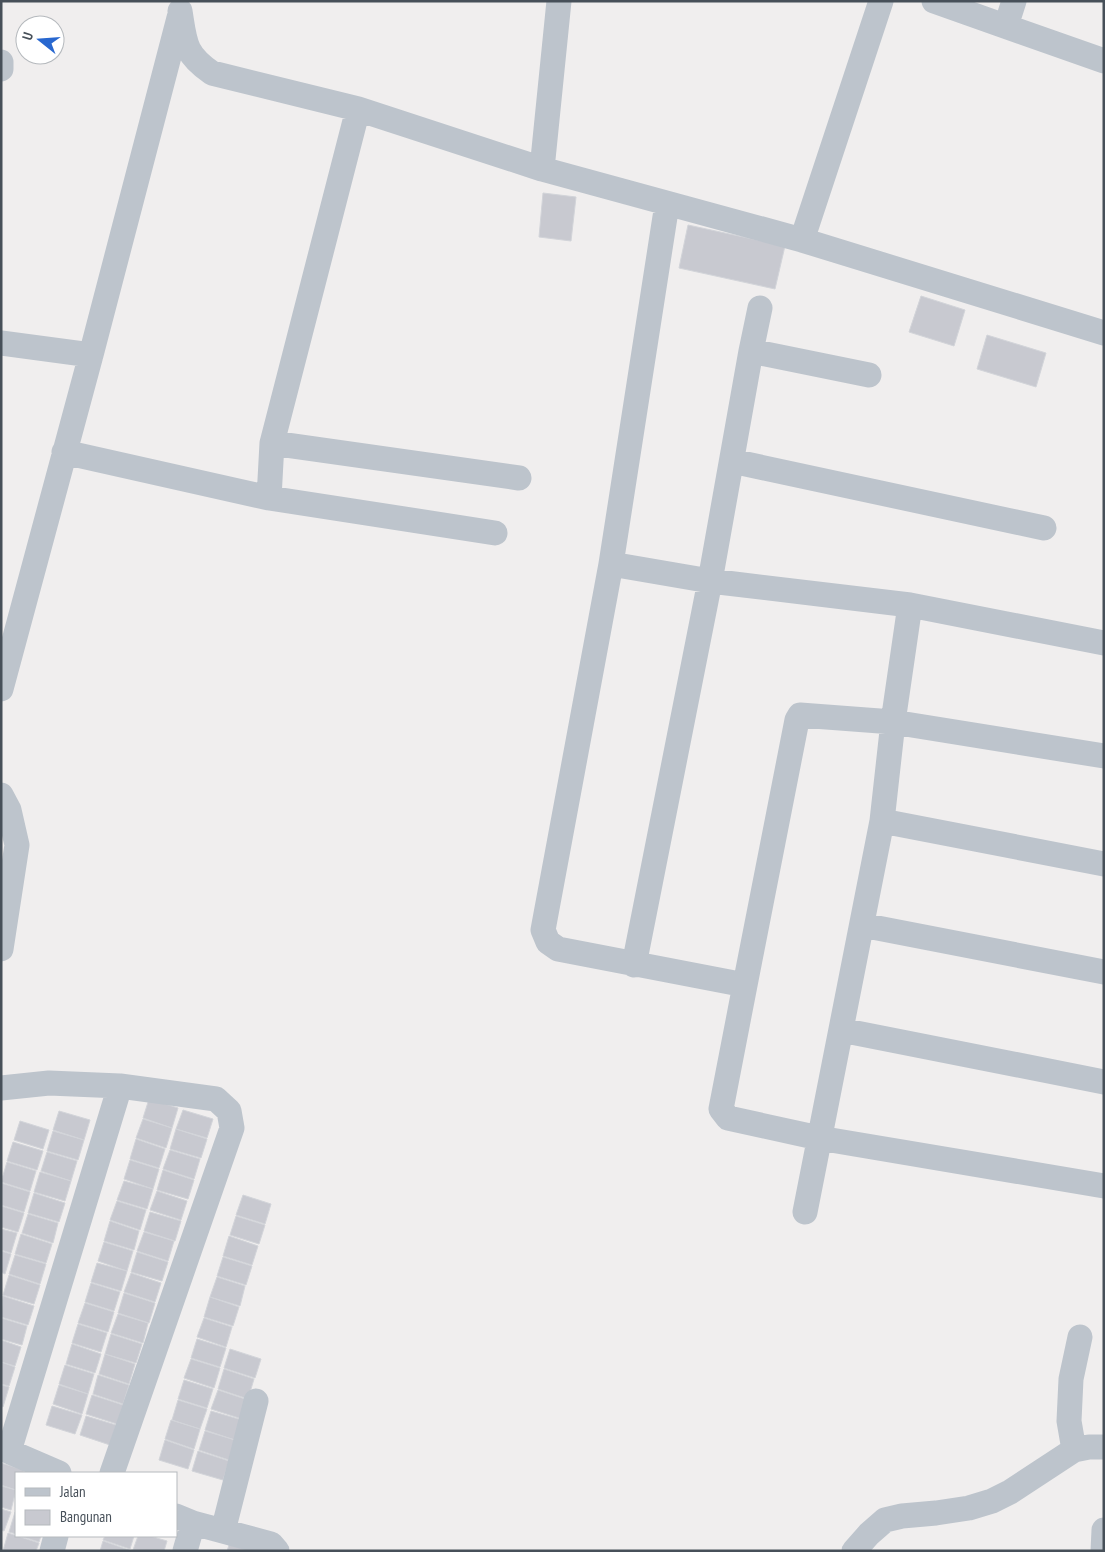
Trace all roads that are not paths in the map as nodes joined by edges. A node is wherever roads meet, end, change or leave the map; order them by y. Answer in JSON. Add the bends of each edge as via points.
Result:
{"nodes":[{"id":1,"x":559,"y":1,"type":"edge"},
{"id":2,"x":881,"y":1,"type":"edge"},
{"id":3,"x":934,"y":1,"type":"edge"},
{"id":4,"x":1014,"y":1,"type":"edge"},
{"id":5,"x":182,"y":6,"type":"edge"},
{"id":6,"x":1006,"y":26,"type":"junction"},
{"id":7,"x":1104,"y":61,"type":"edge"},
{"id":8,"x":1,"y":62,"type":"edge"},
{"id":9,"x":1,"y":69,"type":"edge"},
{"id":10,"x":358,"y":109,"type":"junction"},
{"id":11,"x":542,"y":170,"type":"junction"},
{"id":12,"x":667,"y":204,"type":"junction"},
{"id":13,"x":802,"y":240,"type":"junction"},
{"id":14,"x":760,"y":308,"type":"dead end"},
{"id":15,"x":1104,"y":333,"type":"edge"},
{"id":16,"x":1,"y":343,"type":"edge"},
{"id":17,"x":751,"y":351,"type":"junction"},
{"id":18,"x":91,"y":355,"type":"junction"},
{"id":19,"x":869,"y":375,"type":"dead end"},
{"id":20,"x":272,"y":443,"type":"junction"},
{"id":21,"x":64,"y":452,"type":"junction"},
{"id":22,"x":732,"y":461,"type":"junction"},
{"id":23,"x":519,"y":478,"type":"dead end"},
{"id":24,"x":269,"y":498,"type":"junction"},
{"id":25,"x":1044,"y":528,"type":"dead end"},
{"id":26,"x":495,"y":533,"type":"dead end"},
{"id":27,"x":611,"y":564,"type":"junction"},
{"id":28,"x":710,"y":581,"type":"junction"},
{"id":29,"x":910,"y":605,"type":"junction"},
{"id":30,"x":1104,"y":643,"type":"edge"},
{"id":31,"x":1,"y":690,"type":"edge"},
{"id":32,"x":893,"y":722,"type":"junction"},
{"id":33,"x":1104,"y":756,"type":"edge"},
{"id":34,"x":1,"y":795,"type":"edge"},
{"id":35,"x":882,"y":821,"type":"junction"},
{"id":36,"x":1104,"y":864,"type":"edge"},
{"id":37,"x":862,"y":924,"type":"junction"},
{"id":38,"x":1,"y":949,"type":"edge"},
{"id":39,"x":634,"y":965,"type":"junction"},
{"id":40,"x":1104,"y":972,"type":"edge"},
{"id":41,"x":745,"y":985,"type":"junction"},
{"id":42,"x":841,"y":1030,"type":"junction"},
{"id":43,"x":1104,"y":1082,"type":"edge"},
{"id":44,"x":120,"y":1086,"type":"junction"},
{"id":45,"x":1,"y":1088,"type":"edge"},
{"id":46,"x":820,"y":1138,"type":"junction"},
{"id":47,"x":1104,"y":1186,"type":"edge"},
{"id":48,"x":805,"y":1212,"type":"dead end"},
{"id":49,"x":1080,"y":1337,"type":"dead end"},
{"id":50,"x":256,"y":1401,"type":"dead end"},
{"id":51,"x":1104,"y":1447,"type":"edge"},
{"id":52,"x":5,"y":1449,"type":"edge"},
{"id":53,"x":1074,"y":1450,"type":"junction"},
{"id":54,"x":57,"y":1472,"type":"edge"},
{"id":55,"x":112,"y":1472,"type":"edge"},
{"id":56,"x":185,"y":1520,"type":"edge"},
{"id":57,"x":1104,"y":1530,"type":"edge"},
{"id":58,"x":223,"y":1531,"type":"junction"},
{"id":59,"x":56,"y":1537,"type":"edge"},
{"id":60,"x":52,"y":1551,"type":"edge"},
{"id":61,"x":186,"y":1551,"type":"edge"},
{"id":62,"x":277,"y":1551,"type":"edge"},
{"id":63,"x":854,"y":1551,"type":"edge"},
{"id":64,"x":1103,"y":1551,"type":"edge"}],
"edges":[{"from":1,"to":11,"type":"street"},
{"from":2,"to":13,"type":"street"},
{"from":3,"to":6,"type":"street"},
{"from":4,"to":6,"type":"street"},
{"from":5,"to":10,"type":"street","via":[[185,43],[197,62],[212,73]]},
{"from":5,"to":18,"type":"street"},
{"from":6,"to":7,"type":"street"},
{"from":8,"to":9,"type":"street"},
{"from":10,"to":11,"type":"street"},
{"from":10,"to":20,"type":"street"},
{"from":11,"to":12,"type":"street"},
{"from":12,"to":13,"type":"street"},
{"from":12,"to":27,"type":"street"},
{"from":13,"to":15,"type":"street"},
{"from":14,"to":17,"type":"street"},
{"from":16,"to":18,"type":"street"},
{"from":17,"to":19,"type":"street"},
{"from":17,"to":22,"type":"street"},
{"from":18,"to":21,"type":"street"},
{"from":20,"to":23,"type":"street"},
{"from":20,"to":24,"type":"street"},
{"from":21,"to":24,"type":"street"},
{"from":21,"to":31,"type":"street"},
{"from":22,"to":25,"type":"street"},
{"from":22,"to":28,"type":"street"},
{"from":24,"to":26,"type":"street"},
{"from":27,"to":28,"type":"street"},
{"from":27,"to":39,"type":"street","via":[[543,930],[548,942],[558,949]]},
{"from":28,"to":29,"type":"street"},
{"from":28,"to":39,"type":"street"},
{"from":29,"to":30,"type":"street"},
{"from":29,"to":32,"type":"street"},
{"from":32,"to":33,"type":"street"},
{"from":32,"to":35,"type":"street"},
{"from":32,"to":41,"type":"street","via":[[800,715],[797,720]]},
{"from":34,"to":38,"type":"street","via":[[9,810],[17,845]]},
{"from":35,"to":36,"type":"street"},
{"from":35,"to":37,"type":"street"},
{"from":37,"to":40,"type":"street"},
{"from":37,"to":42,"type":"street"},
{"from":39,"to":41,"type":"street"},
{"from":41,"to":46,"type":"street","via":[[721,1109],[728,1118]]},
{"from":42,"to":43,"type":"street"},
{"from":42,"to":46,"type":"street"},
{"from":44,"to":45,"type":"street","via":[[49,1083]]},
{"from":44,"to":52,"type":"street"},
{"from":44,"to":55,"type":"street","via":[[216,1099],[229,1111],[232,1128]]},
{"from":46,"to":47,"type":"street"},
{"from":46,"to":48,"type":"street"},
{"from":49,"to":53,"type":"street","via":[[1071,1379],[1069,1421]]},
{"from":50,"to":58,"type":"street"},
{"from":51,"to":53,"type":"street"},
{"from":52,"to":54,"type":"street"},
{"from":53,"to":63,"type":"street","via":[[992,1501],[969,1508],[885,1520]]},
{"from":56,"to":58,"type":"street"},
{"from":56,"to":61,"type":"street"},
{"from":57,"to":64,"type":"street"},
{"from":58,"to":62,"type":"street","via":[[270,1544]]},
{"from":59,"to":60,"type":"street"}]}
